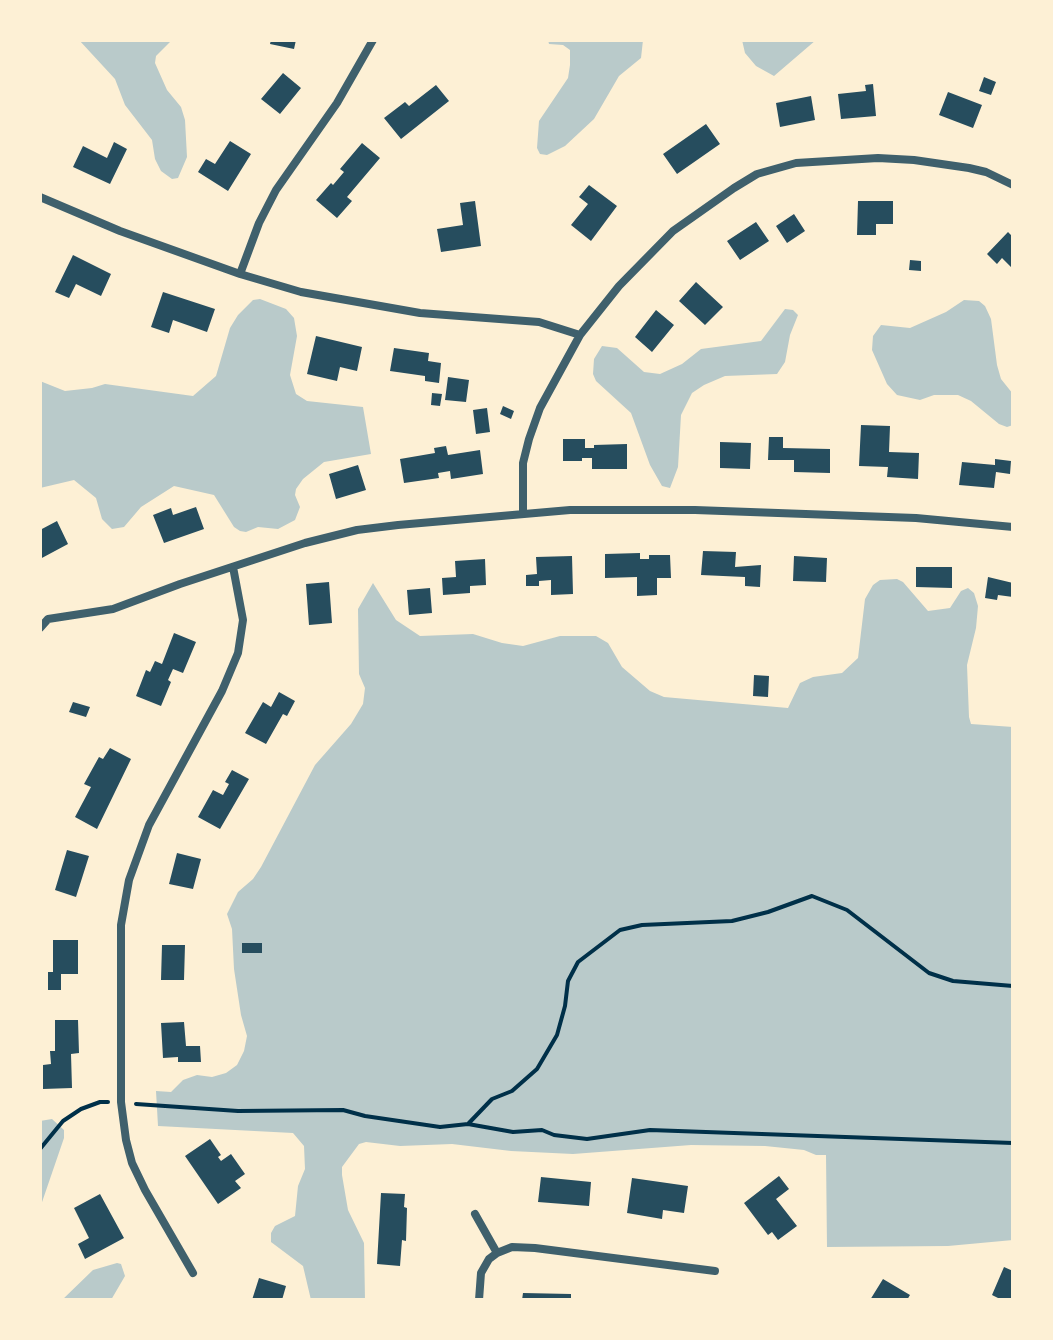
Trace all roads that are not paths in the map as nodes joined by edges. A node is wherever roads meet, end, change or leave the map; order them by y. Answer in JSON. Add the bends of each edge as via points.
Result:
{"nodes":[{"id":1,"x":373,"y":40,"type":"edge"},
{"id":2,"x":1013,"y":185,"type":"edge"},
{"id":3,"x":40,"y":197,"type":"edge"},
{"id":4,"x":240,"y":274,"type":"junction"},
{"id":5,"x":580,"y":335,"type":"junction"},
{"id":6,"x":523,"y":513,"type":"junction"},
{"id":7,"x":1013,"y":527,"type":"edge"},
{"id":8,"x":233,"y":567,"type":"junction"},
{"id":9,"x":40,"y":628,"type":"edge"},
{"id":10,"x":475,"y":1214,"type":"dead end"},
{"id":11,"x":497,"y":1253,"type":"junction"},
{"id":12,"x":715,"y":1271,"type":"dead end"},
{"id":13,"x":193,"y":1273,"type":"dead end"},
{"id":14,"x":479,"y":1300,"type":"edge"}],
"edges":[{"from":1,"to":4,"type":"street","via":[[276,190]]},
{"from":2,"to":5,"type":"street","via":[[986,172],[914,160],[811,161],[768,170],[673,231]]},
{"from":3,"to":4,"type":"street"},
{"from":4,"to":5,"type":"street","via":[[337,300],[531,321]]},
{"from":5,"to":6,"type":"street","via":[[529,439],[523,463]]},
{"from":6,"to":7,"type":"street","via":[[695,510]]},
{"from":6,"to":8,"type":"street","via":[[357,530]]},
{"from":8,"to":9,"type":"street","via":[[113,609],[48,619]]},
{"from":8,"to":13,"type":"street","via":[[243,620],[238,653],[137,852],[121,925],[121,1102],[126,1140],[132,1163]]},
{"from":10,"to":11,"type":"street"},
{"from":11,"to":12,"type":"street","via":[[535,1248]]},
{"from":11,"to":14,"type":"street","via":[[481,1273]]}]}
